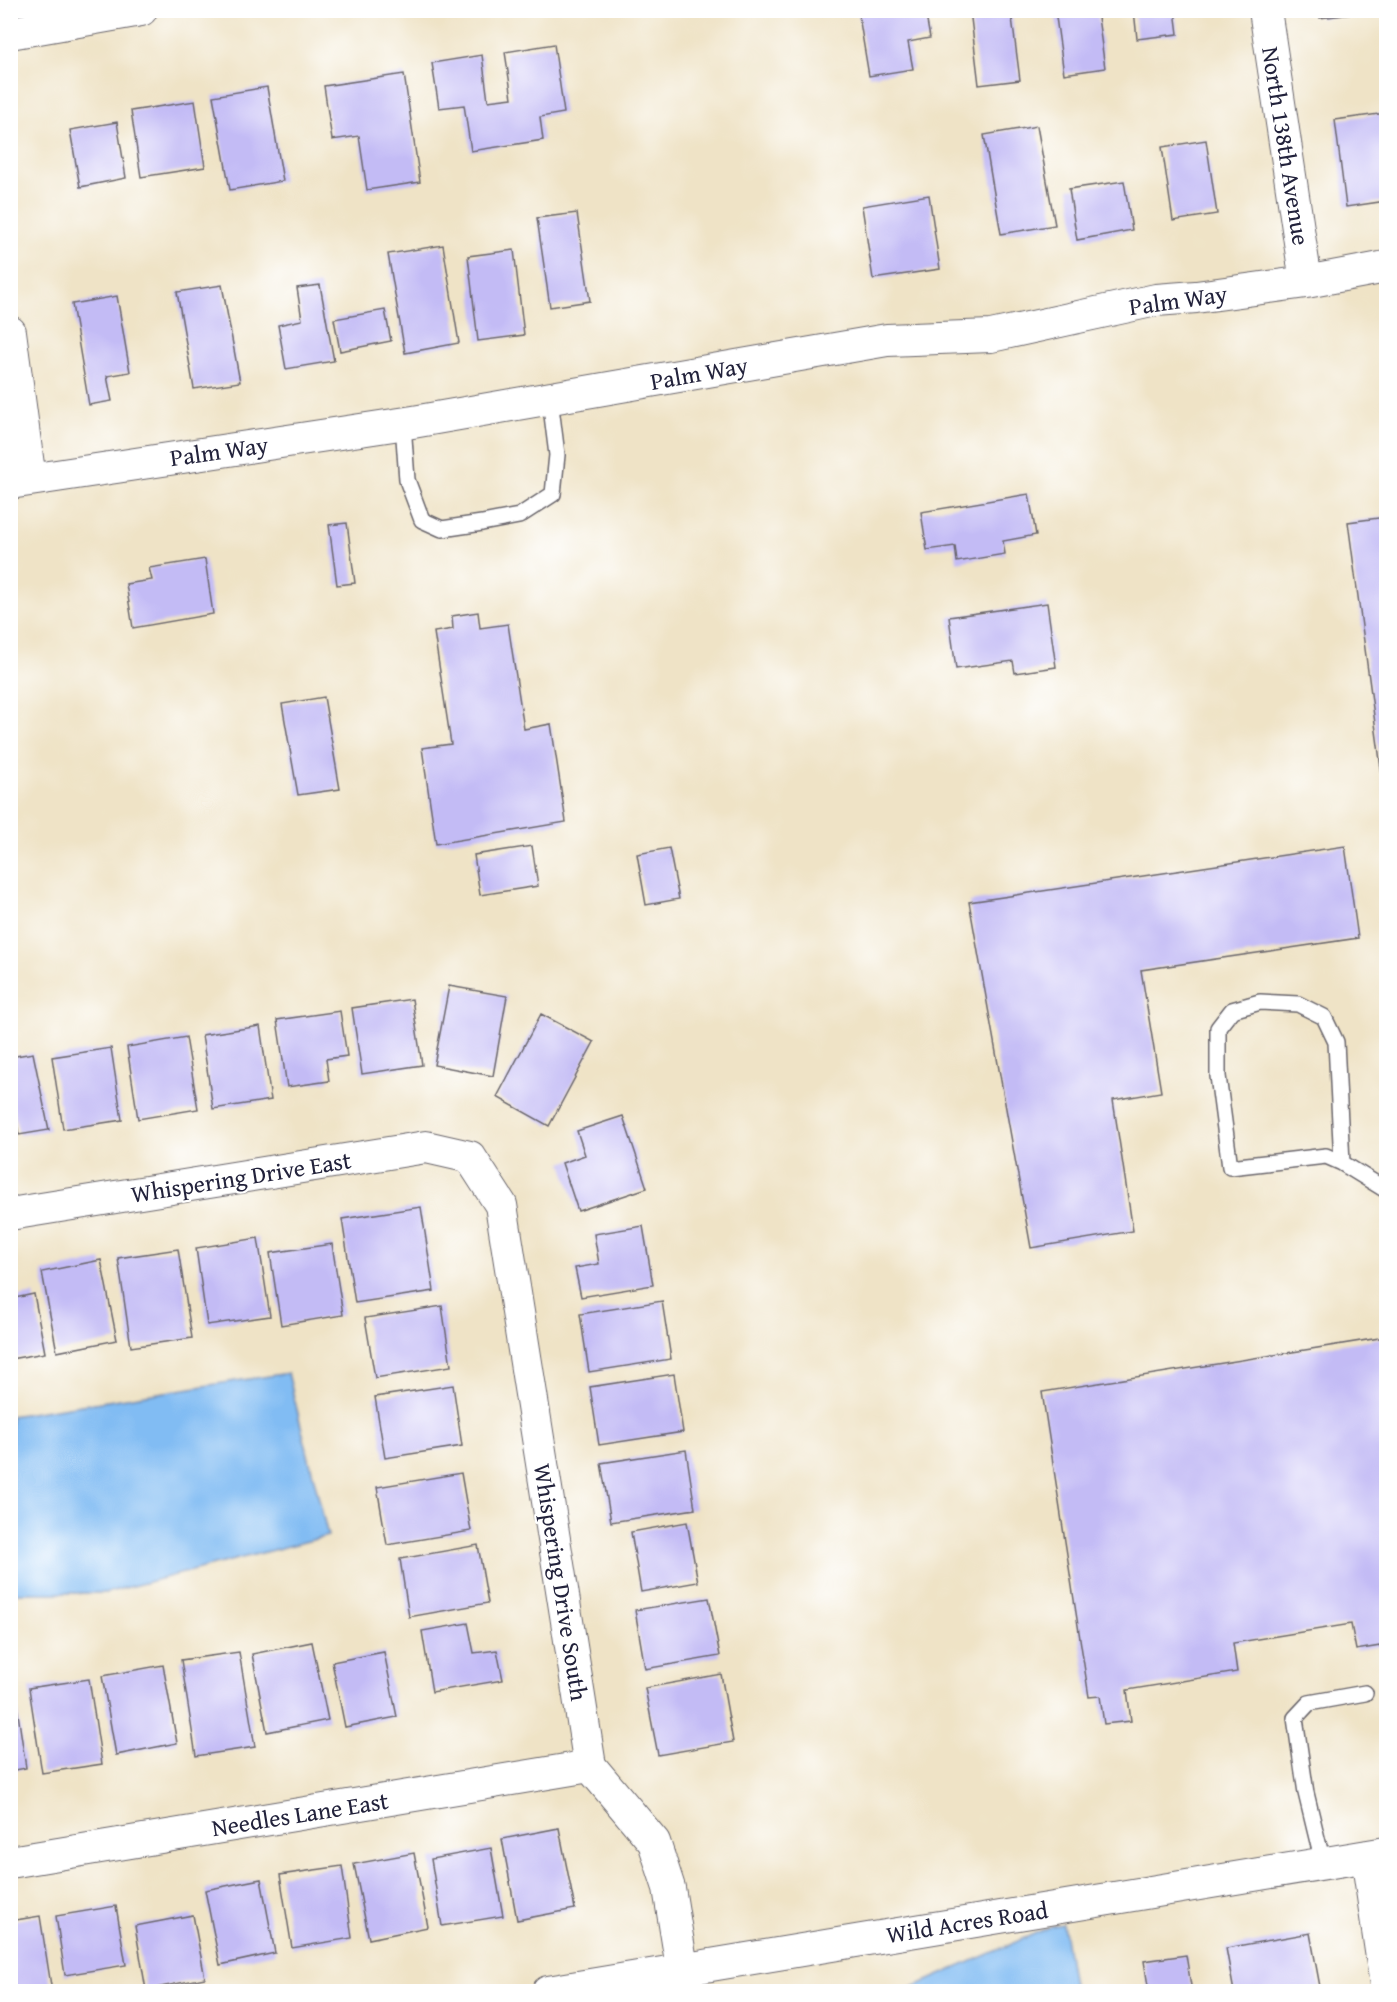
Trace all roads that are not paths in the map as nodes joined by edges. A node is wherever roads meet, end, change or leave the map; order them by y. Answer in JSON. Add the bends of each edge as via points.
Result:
{"nodes":[{"id":1,"x":141,"y":10,"type":"edge"},
{"id":2,"x":1265,"y":10,"type":"edge"},
{"id":3,"x":10,"y":33,"type":"edge"},
{"id":4,"x":1386,"y":267,"type":"edge"},
{"id":5,"x":1306,"y":282,"type":"junction"},
{"id":6,"x":10,"y":332,"type":"edge"},
{"id":7,"x":550,"y":399,"type":"junction"},
{"id":8,"x":403,"y":424,"type":"junction"},
{"id":9,"x":20,"y":481,"type":"edge"},
{"id":10,"x":470,"y":1157,"type":"joint"},
{"id":11,"x":1342,"y":1163,"type":"junction"},
{"id":12,"x":1386,"y":1190,"type":"edge"},
{"id":13,"x":10,"y":1214,"type":"edge"},
{"id":14,"x":1365,"y":1693,"type":"dead end"},
{"id":15,"x":590,"y":1766,"type":"junction"},
{"id":16,"x":1377,"y":1855,"type":"edge"},
{"id":17,"x":10,"y":1862,"type":"edge"},
{"id":18,"x":1323,"y":1863,"type":"junction"},
{"id":19,"x":685,"y":1981,"type":"edge"},
{"id":20,"x":1386,"y":1984,"type":"edge"},
{"id":21,"x":548,"y":1992,"type":"edge"}],
"edges":[{"from":1,"to":3,"type":"street"},
{"from":2,"to":5,"type":"street","name":"North 138th Avenue"},
{"from":4,"to":5,"type":"street","name":"Palm Way"},
{"from":5,"to":7,"type":"street","name":"Palm Way","via":[[1156,300],[991,336],[887,340]]},
{"from":6,"to":9,"type":"street"},
{"from":7,"to":8,"type":"street","name":"Palm Way"},
{"from":7,"to":8,"type":"lane","via":[[557,455],[553,494],[519,516],[482,523],[442,529],[422,520],[406,480]]},
{"from":8,"to":9,"type":"street","name":"Palm Way"},
{"from":10,"to":13,"type":"street","name":"Whispering Drive East","via":[[426,1147]]},
{"from":10,"to":15,"type":"street","name":"Whispering Drive South","via":[[501,1205]]},
{"from":11,"to":11,"type":"lane","via":[[1326,1156],[1230,1167],[1218,1076],[1218,1028],[1232,1010],[1260,1002],[1298,1004],[1324,1017],[1336,1042]]},
{"from":11,"to":12,"type":"lane"},
{"from":14,"to":18,"type":"lane","via":[[1309,1703],[1295,1718],[1306,1793]]},
{"from":15,"to":17,"type":"street","name":"Needles Lane East"},
{"from":15,"to":19,"type":"street","via":[[654,1842],[669,1888]]},
{"from":16,"to":18,"type":"street","name":"Wild Acres Road"},
{"from":16,"to":20,"type":"street"},
{"from":18,"to":19,"type":"street","name":"Wild Acres Road"},
{"from":19,"to":21,"type":"street","name":"Wild Acres Road"}]}
